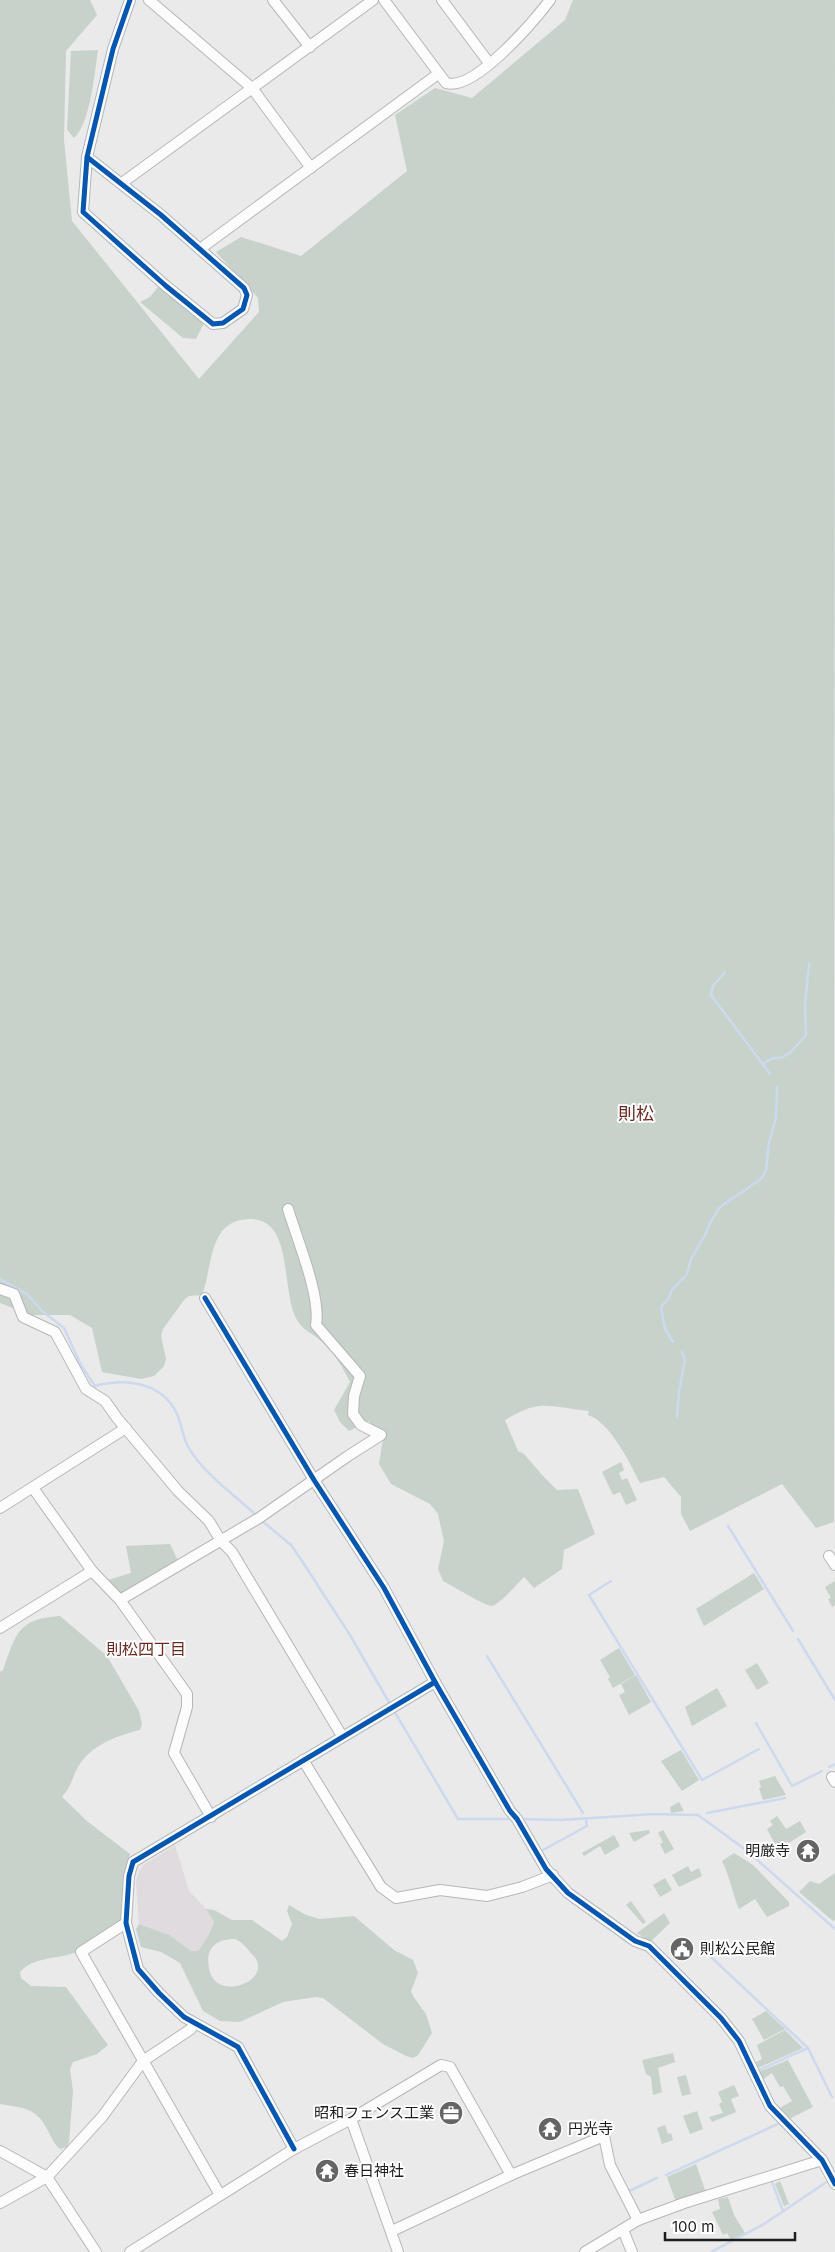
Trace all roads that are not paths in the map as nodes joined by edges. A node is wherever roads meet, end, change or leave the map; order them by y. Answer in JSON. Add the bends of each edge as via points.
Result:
{"nodes":[{"id":1,"x":130,"y":0,"type":"edge"},
{"id":2,"x":149,"y":0,"type":"edge"},
{"id":3,"x":273,"y":0,"type":"edge"},
{"id":4,"x":373,"y":0,"type":"edge"},
{"id":5,"x":384,"y":0,"type":"edge"},
{"id":6,"x":442,"y":0,"type":"edge"},
{"id":7,"x":550,"y":0,"type":"edge"},
{"id":8,"x":310,"y":47,"type":"junction"},
{"id":9,"x":488,"y":64,"type":"junction"},
{"id":10,"x":438,"y":74,"type":"junction"},
{"id":11,"x":252,"y":88,"type":"junction"},
{"id":12,"x":87,"y":157,"type":"junction"},
{"id":13,"x":311,"y":168,"type":"junction"},
{"id":14,"x":122,"y":183,"type":"junction"},
{"id":15,"x":200,"y":249,"type":"junction"},
{"id":16,"x":288,"y":1209,"type":"dead end"},
{"id":17,"x":0,"y":1289,"type":"edge"},
{"id":18,"x":205,"y":1298,"type":"dead end"},
{"id":19,"x":126,"y":1428,"type":"junction"},
{"id":20,"x":314,"y":1480,"type":"junction"},
{"id":21,"x":33,"y":1488,"type":"junction"},
{"id":22,"x":0,"y":1508,"type":"edge"},
{"id":23,"x":221,"y":1541,"type":"junction"},
{"id":24,"x":829,"y":1556,"type":"dead end"},
{"id":25,"x":835,"y":1565,"type":"edge"},
{"id":26,"x":92,"y":1571,"type":"junction"},
{"id":27,"x":120,"y":1600,"type":"junction"},
{"id":28,"x":0,"y":1628,"type":"edge"},
{"id":29,"x":435,"y":1682,"type":"junction"},
{"id":30,"x":342,"y":1736,"type":"junction"},
{"id":31,"x":303,"y":1760,"type":"junction"},
{"id":32,"x":211,"y":1817,"type":"junction"},
{"id":33,"x":553,"y":1876,"type":"junction"},
{"id":34,"x":126,"y":1923,"type":"junction"},
{"id":35,"x":194,"y":2024,"type":"junction"},
{"id":36,"x":143,"y":2061,"type":"junction"},
{"id":37,"x":351,"y":2119,"type":"junction"},
{"id":38,"x":294,"y":2149,"type":"junction"},
{"id":39,"x":0,"y":2151,"type":"edge"},
{"id":40,"x":822,"y":2160,"type":"junction"},
{"id":41,"x":512,"y":2175,"type":"junction"},
{"id":42,"x":47,"y":2177,"type":"junction"},
{"id":43,"x":835,"y":2184,"type":"edge"},
{"id":44,"x":220,"y":2195,"type":"junction"},
{"id":45,"x":0,"y":2203,"type":"edge"},
{"id":46,"x":638,"y":2220,"type":"junction"},
{"id":47,"x":623,"y":2230,"type":"junction"},
{"id":48,"x":392,"y":2231,"type":"junction"},
{"id":49,"x":96,"y":2252,"type":"edge"},
{"id":50,"x":130,"y":2252,"type":"edge"},
{"id":51,"x":398,"y":2252,"type":"edge"},
{"id":52,"x":585,"y":2252,"type":"edge"},
{"id":53,"x":632,"y":2252,"type":"edge"}],
"edges":[{"from":1,"to":12,"type":"street","via":[[113,49]]},
{"from":2,"to":11,"type":"street"},
{"from":3,"to":8,"type":"street"},
{"from":4,"to":8,"type":"street"},
{"from":5,"to":10,"type":"street"},
{"from":6,"to":9,"type":"street"},
{"from":7,"to":9,"type":"street","via":[[530,26]]},
{"from":8,"to":11,"type":"street"},
{"from":9,"to":10,"type":"street","via":[[467,81],[455,85],[446,84]]},
{"from":10,"to":13,"type":"street"},
{"from":11,"to":13,"type":"street"},
{"from":11,"to":14,"type":"street"},
{"from":12,"to":14,"type":"street"},
{"from":12,"to":15,"type":"street","via":[[84,214],[211,322],[222,323],[243,309],[247,291]]},
{"from":13,"to":15,"type":"street"},
{"from":14,"to":15,"type":"street"},
{"from":16,"to":20,"type":"street","via":[[313,1291],[318,1316],[316,1325],[360,1376],[353,1414],[362,1425],[381,1435]]},
{"from":17,"to":19,"type":"street","via":[[14,1294],[23,1317],[55,1332],[86,1389],[105,1401]]},
{"from":18,"to":20,"type":"street"},
{"from":19,"to":21,"type":"street"},
{"from":19,"to":23,"type":"street","via":[[178,1491],[209,1521]]},
{"from":20,"to":23,"type":"street"},
{"from":20,"to":29,"type":"street","via":[[384,1588]]},
{"from":21,"to":22,"type":"street"},
{"from":21,"to":26,"type":"street"},
{"from":23,"to":27,"type":"street"},
{"from":23,"to":30,"type":"street","via":[[232,1552]]},
{"from":24,"to":25,"type":"street"},
{"from":26,"to":27,"type":"street"},
{"from":26,"to":28,"type":"street"},
{"from":27,"to":32,"type":"street","via":[[187,1694],[187,1707],[174,1753]]},
{"from":29,"to":30,"type":"street"},
{"from":29,"to":33,"type":"street","via":[[510,1811]]},
{"from":30,"to":31,"type":"street"},
{"from":31,"to":32,"type":"street"},
{"from":31,"to":33,"type":"street","via":[[381,1887],[396,1898],[440,1890],[487,1896]]},
{"from":32,"to":34,"type":"street","via":[[133,1862]]},
{"from":33,"to":40,"type":"street","via":[[574,1899],[635,1941],[649,1946],[705,2000],[739,2041],[770,2106]]},
{"from":34,"to":35,"type":"street","via":[[138,1969]]},
{"from":34,"to":36,"type":"street","via":[[81,1952]]},
{"from":35,"to":36,"type":"street"},
{"from":35,"to":38,"type":"street","via":[[238,2047]]},
{"from":36,"to":42,"type":"street","via":[[102,2117]]},
{"from":36,"to":44,"type":"street"},
{"from":37,"to":38,"type":"street"},
{"from":37,"to":41,"type":"street","via":[[437,2067],[448,2066]]},
{"from":37,"to":48,"type":"street"},
{"from":38,"to":44,"type":"street"},
{"from":39,"to":42,"type":"street"},
{"from":40,"to":43,"type":"street"},
{"from":40,"to":46,"type":"street"},
{"from":41,"to":46,"type":"street","via":[[604,2136],[610,2165]]},
{"from":41,"to":48,"type":"street"},
{"from":42,"to":45,"type":"street"},
{"from":42,"to":49,"type":"street"},
{"from":44,"to":50,"type":"street"},
{"from":46,"to":47,"type":"street"},
{"from":47,"to":52,"type":"street"},
{"from":47,"to":53,"type":"street"},
{"from":48,"to":51,"type":"street"}]}
